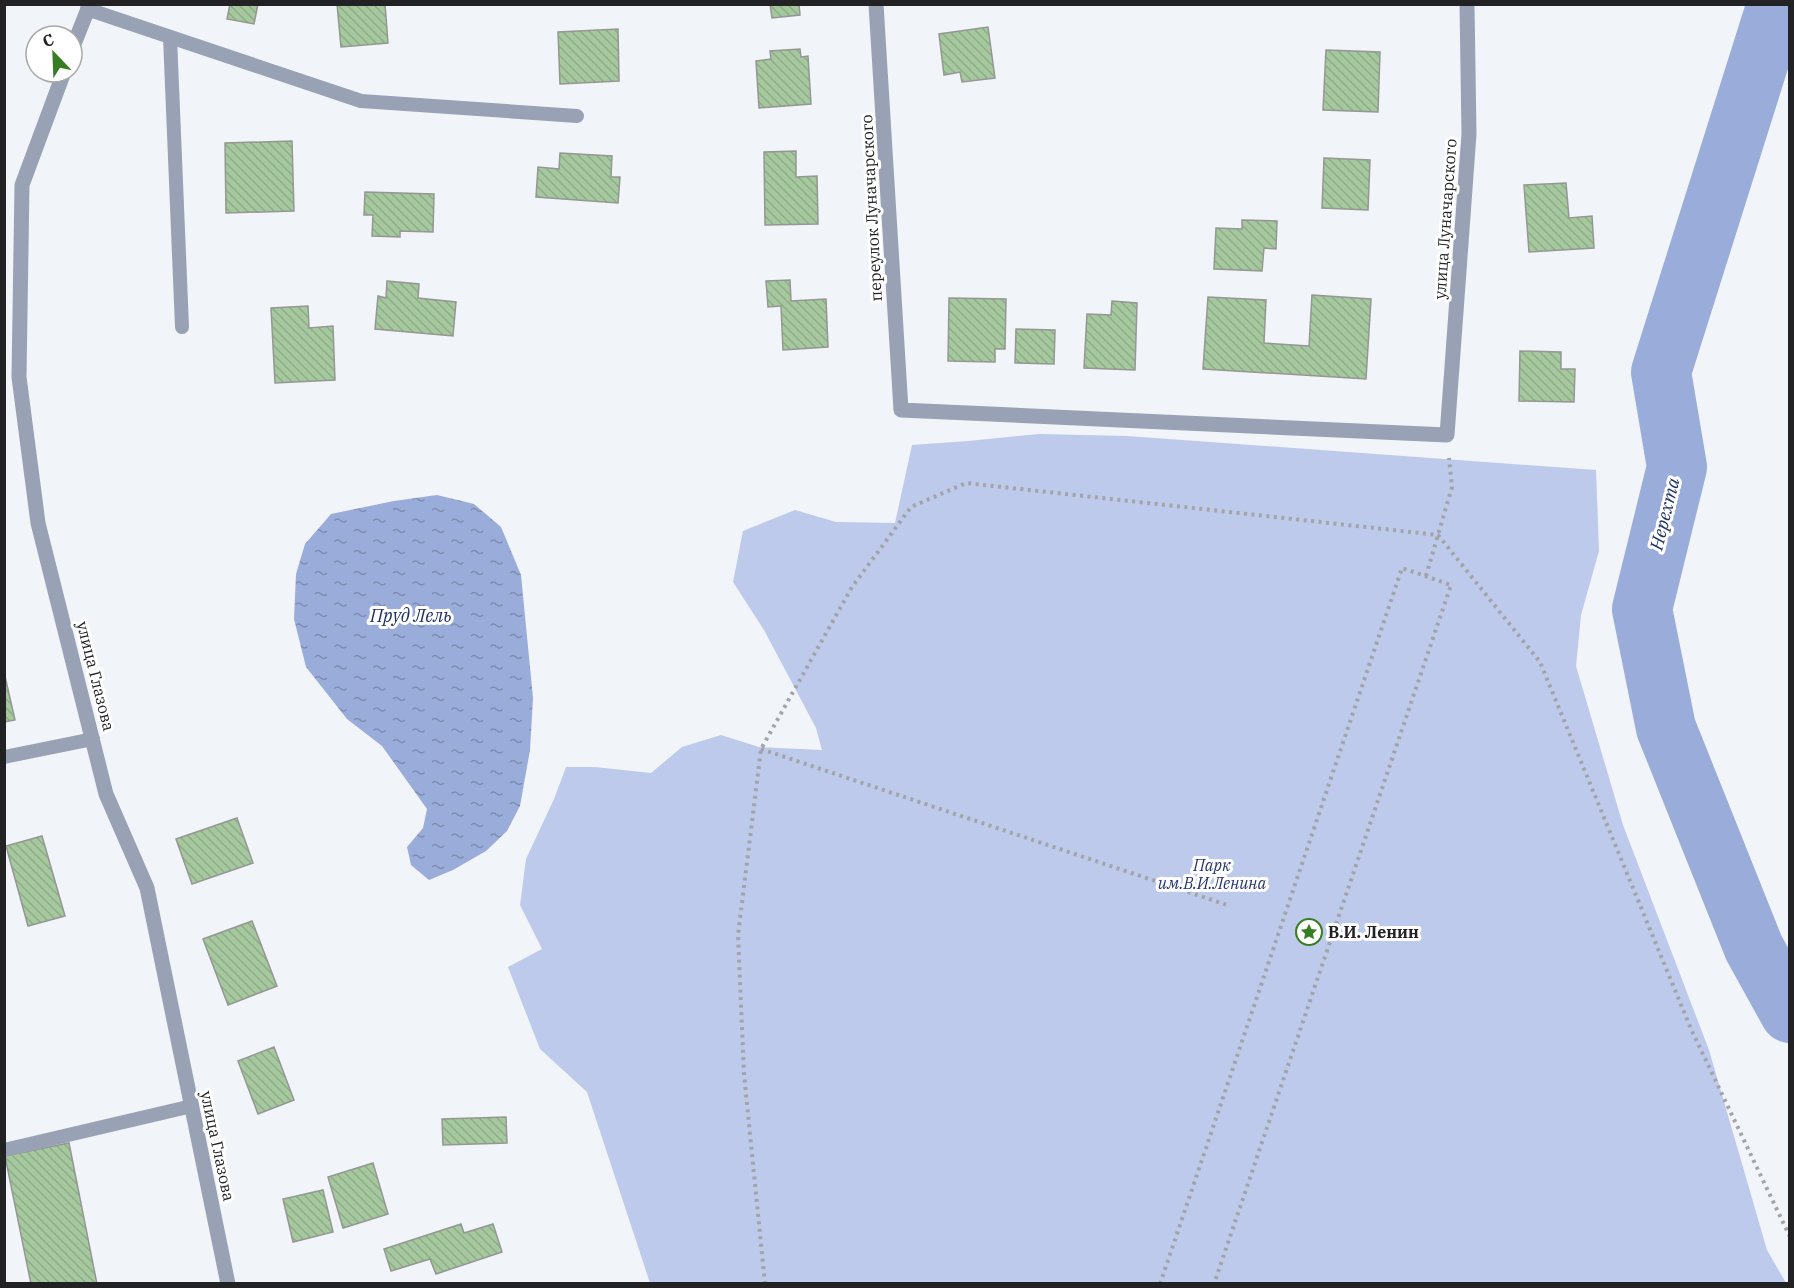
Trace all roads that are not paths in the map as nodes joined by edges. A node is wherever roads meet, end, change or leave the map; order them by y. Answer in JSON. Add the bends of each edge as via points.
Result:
{"nodes":[{"id":1,"x":876,"y":4,"type":"edge"},
{"id":2,"x":1467,"y":4,"type":"edge"},
{"id":3,"x":88,"y":7,"type":"edge"},
{"id":4,"x":82,"y":24,"type":"edge"},
{"id":5,"x":170,"y":36,"type":"junction"},
{"id":6,"x":60,"y":84,"type":"edge"},
{"id":7,"x":577,"y":116,"type":"dead end"},
{"id":8,"x":182,"y":327,"type":"dead end"},
{"id":9,"x":1447,"y":435,"type":"joint"},
{"id":10,"x":93,"y":739,"type":"junction"},
{"id":11,"x":4,"y":757,"type":"edge"},
{"id":12,"x":192,"y":1106,"type":"junction"},
{"id":13,"x":4,"y":1150,"type":"edge"},
{"id":14,"x":228,"y":1284,"type":"edge"}],
"edges":[{"from":1,"to":9,"type":"street","name":"переулок Луначарского","via":[[901,410]]},
{"from":2,"to":9,"type":"street","name":"улица Луначарского","via":[[1469,134]]},
{"from":3,"to":4,"type":"street"},
{"from":3,"to":5,"type":"lane"},
{"from":5,"to":7,"type":"lane","via":[[361,101]]},
{"from":5,"to":8,"type":"lane"},
{"from":6,"to":10,"type":"street","name":"улица Глазова","via":[[22,185],[19,377],[38,523]]},
{"from":10,"to":11,"type":"lane"},
{"from":10,"to":12,"type":"street","name":"улица Глазова","via":[[106,795],[147,888]]},
{"from":12,"to":13,"type":"lane"},
{"from":12,"to":14,"type":"street","name":"улица Глазова"}]}
